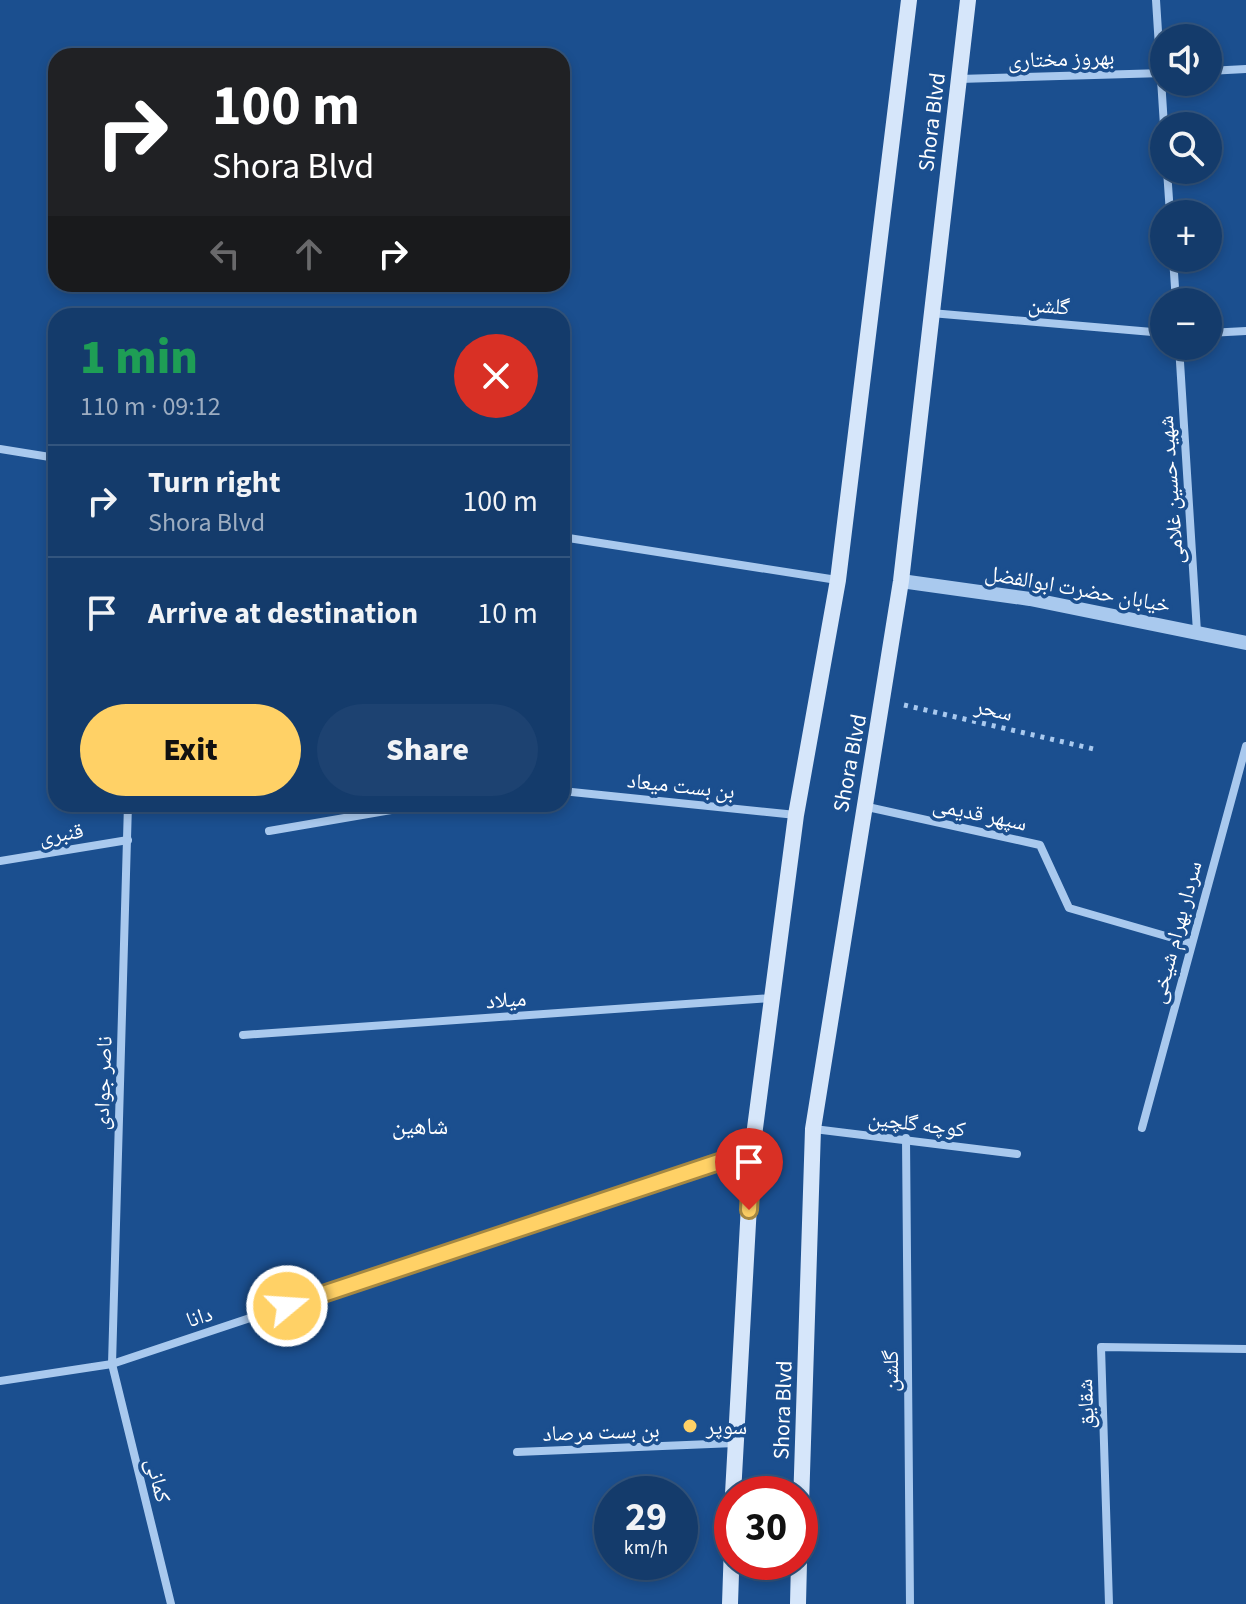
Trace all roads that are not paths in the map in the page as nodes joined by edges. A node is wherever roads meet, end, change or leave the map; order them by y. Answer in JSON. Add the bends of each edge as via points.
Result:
{"nodes":[{"id":1,"x":909,"y":0,"type":"edge"},
{"id":2,"x":968,"y":0,"type":"edge"},
{"id":3,"x":1156,"y":0,"type":"edge"},
{"id":4,"x":1158,"y":24,"type":"edge"},
{"id":5,"x":1246,"y":69,"type":"edge"},
{"id":6,"x":1222,"y":70,"type":"edge"},
{"id":7,"x":1150,"y":74,"type":"edge"},
{"id":8,"x":958,"y":79,"type":"junction"},
{"id":9,"x":930,"y":313,"type":"junction"},
{"id":10,"x":1246,"y":331,"type":"edge"},
{"id":11,"x":1150,"y":332,"type":"edge"},
{"id":12,"x":1222,"y":332,"type":"edge"},
{"id":13,"x":1180,"y":360,"type":"edge"},
{"id":14,"x":0,"y":449,"type":"edge"},
{"id":15,"x":48,"y":457,"type":"edge"},
{"id":16,"x":570,"y":538,"type":"edge"},
{"id":17,"x":838,"y":580,"type":"junction"},
{"id":18,"x":901,"y":581,"type":"junction"},
{"id":19,"x":1197,"y":632,"type":"junction"},
{"id":20,"x":1246,"y":643,"type":"edge"},
{"id":21,"x":1246,"y":746,"type":"edge"},
{"id":22,"x":570,"y":792,"type":"edge"},
{"id":23,"x":862,"y":805,"type":"junction"},
{"id":24,"x":128,"y":812,"type":"edge"},
{"id":25,"x":379,"y":812,"type":"edge"},
{"id":26,"x":796,"y":815,"type":"junction"},
{"id":27,"x":269,"y":831,"type":"dead end"},
{"id":28,"x":128,"y":840,"type":"junction"},
{"id":29,"x":0,"y":861,"type":"edge"},
{"id":30,"x":1190,"y":943,"type":"junction"},
{"id":31,"x":772,"y":998,"type":"junction"},
{"id":32,"x":243,"y":1035,"type":"dead end"},
{"id":33,"x":1142,"y":1128,"type":"dead end"},
{"id":34,"x":813,"y":1129,"type":"junction"},
{"id":35,"x":906,"y":1138,"type":"junction"},
{"id":36,"x":752,"y":1151,"type":"junction"},
{"id":37,"x":1017,"y":1154,"type":"dead end"},
{"id":38,"x":1246,"y":1349,"type":"edge"},
{"id":39,"x":112,"y":1364,"type":"junction"},
{"id":40,"x":0,"y":1381,"type":"edge"},
{"id":41,"x":735,"y":1443,"type":"junction"},
{"id":42,"x":517,"y":1452,"type":"dead end"},
{"id":43,"x":734,"y":1476,"type":"edge"},
{"id":44,"x":802,"y":1476,"type":"edge"},
{"id":45,"x":731,"y":1580,"type":"edge"},
{"id":46,"x":799,"y":1580,"type":"edge"},
{"id":47,"x":171,"y":1604,"type":"edge"},
{"id":48,"x":730,"y":1604,"type":"edge"},
{"id":49,"x":798,"y":1604,"type":"edge"},
{"id":50,"x":910,"y":1604,"type":"edge"},
{"id":51,"x":1109,"y":1604,"type":"edge"}],
"edges":[{"from":1,"to":17,"type":"main road","name":"Shora Blvd"},
{"from":2,"to":8,"type":"main road","name":"Shora Blvd"},
{"from":3,"to":4,"type":"street"},
{"from":5,"to":6,"type":"street"},
{"from":7,"to":8,"type":"street","name":"بهروز مختاری"},
{"from":8,"to":9,"type":"main road","name":"Shora Blvd"},
{"from":9,"to":11,"type":"street","name":"گلشن"},
{"from":9,"to":18,"type":"main road","name":"Shora Blvd"},
{"from":10,"to":12,"type":"street"},
{"from":13,"to":19,"type":"street","name":"شهید حسین غلامی"},
{"from":14,"to":15,"type":"street"},
{"from":16,"to":17,"type":"street"},
{"from":17,"to":26,"type":"main road","name":"Shora Blvd"},
{"from":18,"to":19,"type":"street","name":"خیابان حضرت ابوالفضل","via":[[1030,599]]},
{"from":18,"to":23,"type":"main road","name":"Shora Blvd"},
{"from":19,"to":20,"type":"street","name":"خیابان حضرت ابوالفضل"},
{"from":21,"to":30,"type":"street","name":"سردار بهرام شیخی"},
{"from":22,"to":26,"type":"street","name":"بن بست میعاد"},
{"from":23,"to":30,"type":"street","name":"سپهر قدیمی","via":[[1040,845],[1069,908]]},
{"from":23,"to":34,"type":"main road","name":"Shora Blvd"},
{"from":24,"to":28,"type":"street","name":"ناصر جوادی"},
{"from":25,"to":27,"type":"street"},
{"from":26,"to":31,"type":"main road","name":"Shora Blvd"},
{"from":28,"to":29,"type":"street","name":"قنبری"},
{"from":28,"to":39,"type":"street","name":"ناصر جوادی"},
{"from":30,"to":33,"type":"street","name":"سردار بهرام شیخی"},
{"from":31,"to":32,"type":"street","name":"میلاد"},
{"from":31,"to":36,"type":"main road","name":"Shora Blvd"},
{"from":34,"to":35,"type":"street","name":"کوچه گلچین"},
{"from":34,"to":44,"type":"main road","name":"Shora Blvd"},
{"from":35,"to":37,"type":"street","name":"کوچه گلچین"},
{"from":35,"to":50,"type":"street","name":"گلشن"},
{"from":36,"to":39,"type":"street","name":"دانا"},
{"from":36,"to":41,"type":"main road","name":"Shora Blvd"},
{"from":38,"to":51,"type":"street","name":"شقایق","via":[[1101,1347]]},
{"from":39,"to":40,"type":"street","name":"دانا"},
{"from":39,"to":47,"type":"street","name":"کمانی"},
{"from":41,"to":42,"type":"street","name":"بن بست مرصاد"},
{"from":41,"to":43,"type":"main road","name":"Shora Blvd"},
{"from":45,"to":48,"type":"main road"},
{"from":46,"to":49,"type":"main road"}]}
